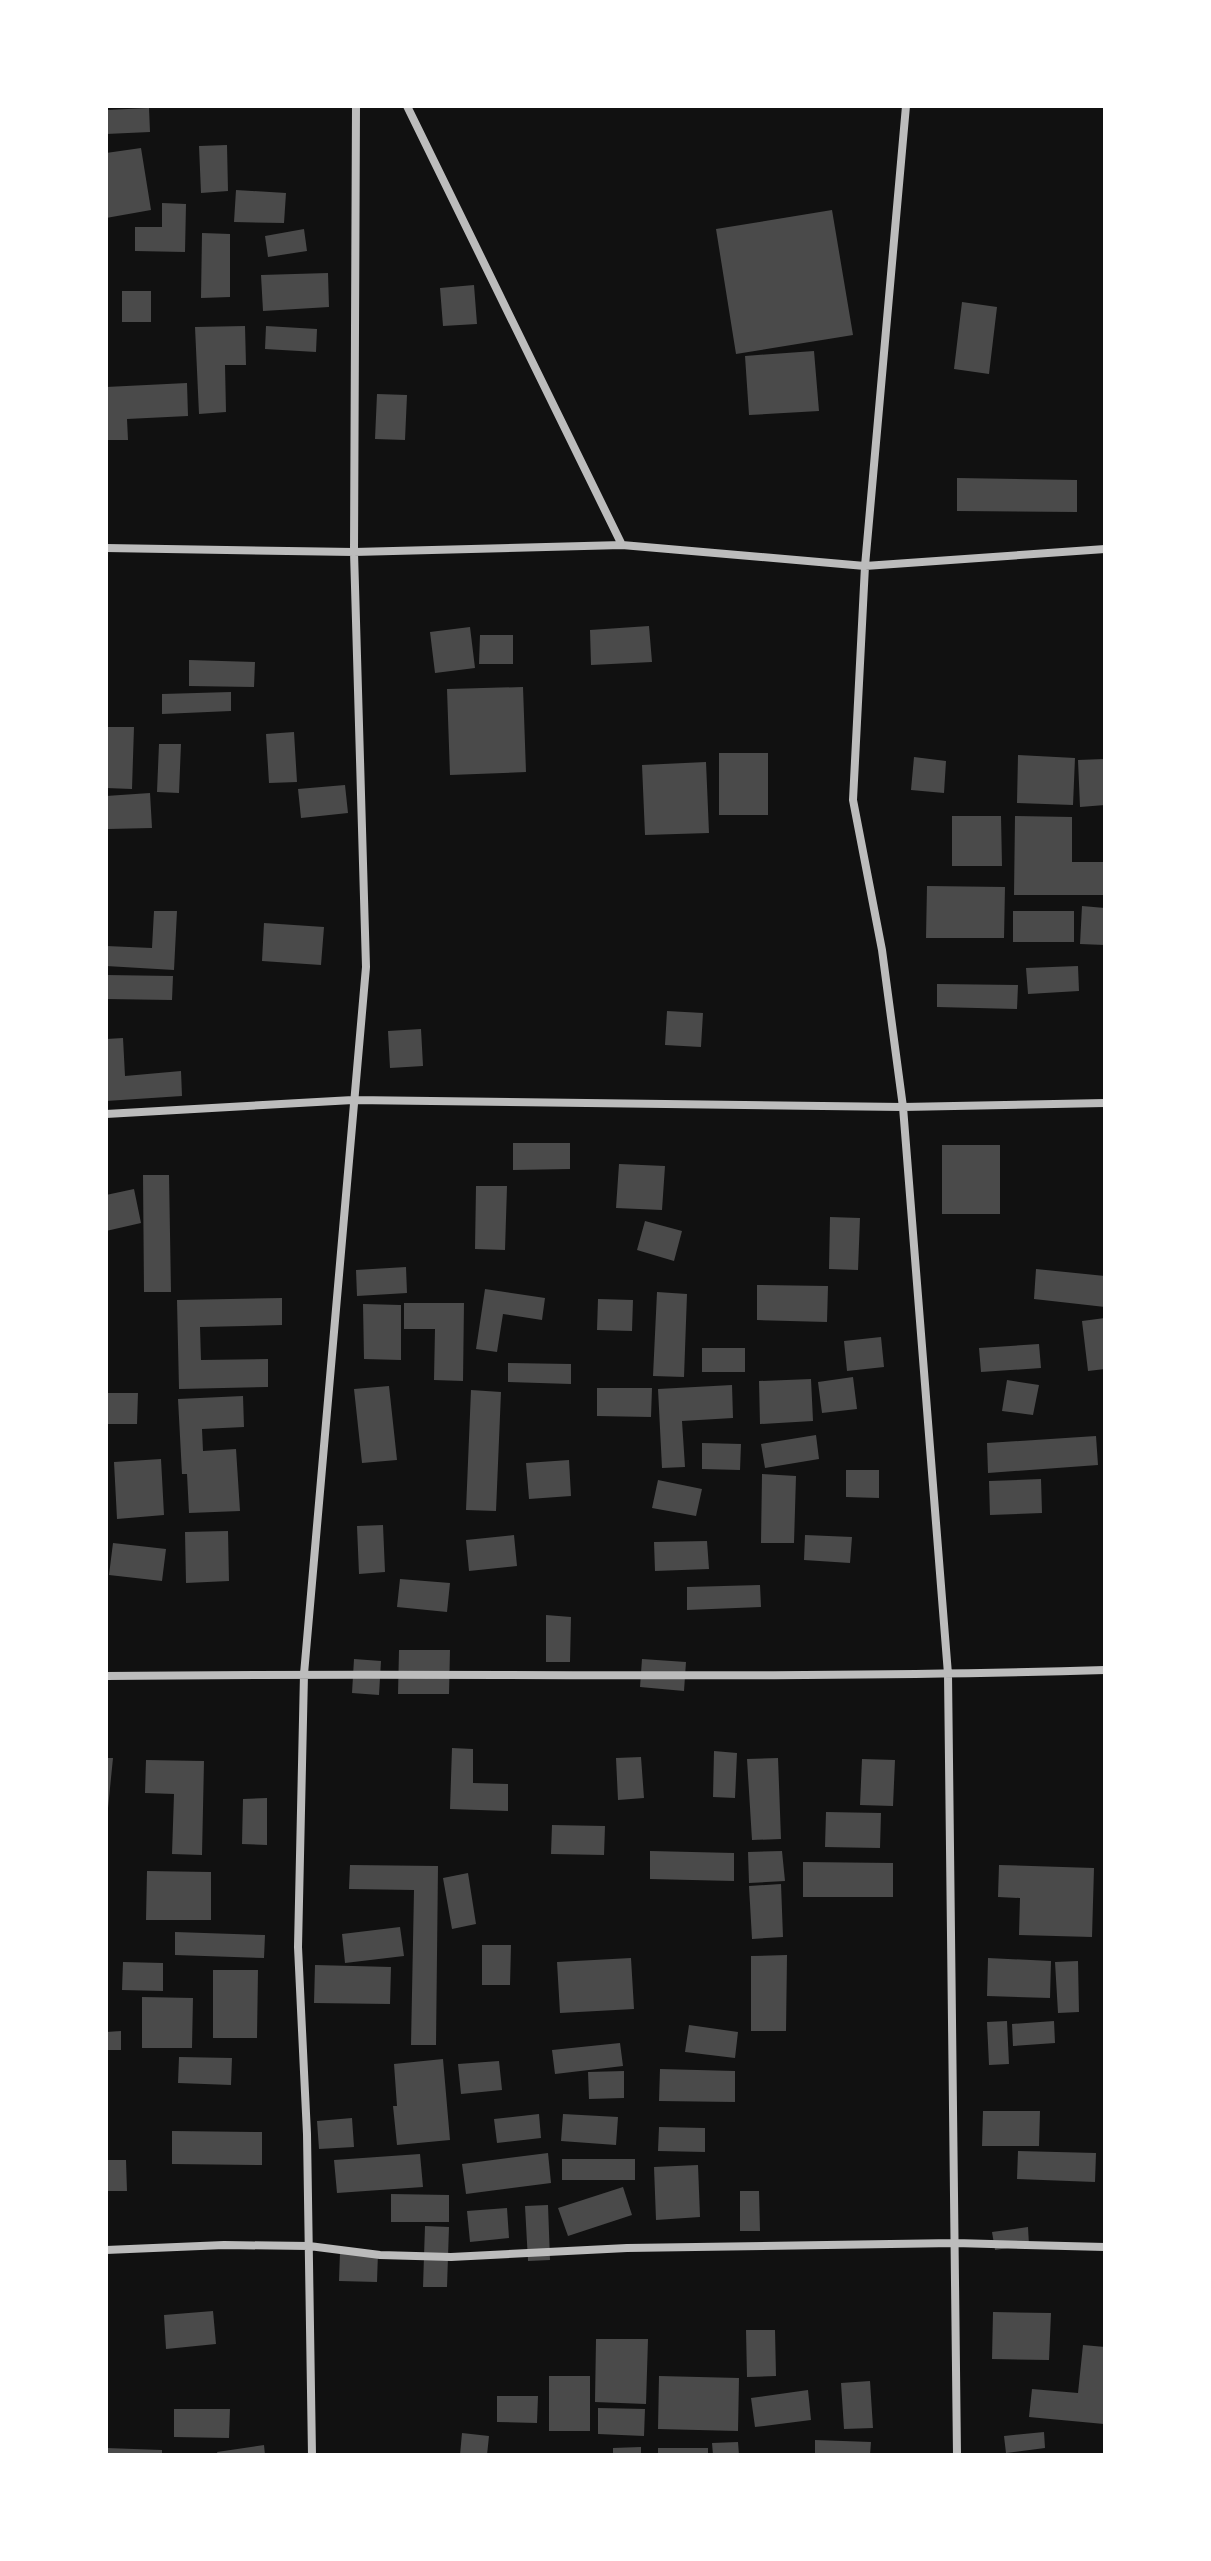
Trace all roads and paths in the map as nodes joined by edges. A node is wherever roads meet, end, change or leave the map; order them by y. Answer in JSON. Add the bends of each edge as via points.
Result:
{"nodes":[{"id":1,"x":356,"y":106,"type":"edge"},
{"id":2,"x":407,"y":106,"type":"edge"},
{"id":3,"x":906,"y":106,"type":"edge"},
{"id":4,"x":622,"y":545,"type":"junction"},
{"id":5,"x":106,"y":548,"type":"edge"},
{"id":6,"x":1105,"y":549,"type":"edge"},
{"id":7,"x":354,"y":552,"type":"junction"},
{"id":8,"x":865,"y":566,"type":"junction"},
{"id":9,"x":353,"y":1100,"type":"junction"},
{"id":10,"x":1105,"y":1103,"type":"edge"},
{"id":11,"x":903,"y":1107,"type":"junction"},
{"id":12,"x":106,"y":1114,"type":"edge"},
{"id":13,"x":1105,"y":1670,"type":"edge"},
{"id":14,"x":304,"y":1674,"type":"junction"},
{"id":15,"x":948,"y":1674,"type":"junction"},
{"id":16,"x":106,"y":1676,"type":"edge"},
{"id":17,"x":955,"y":2243,"type":"junction"},
{"id":18,"x":309,"y":2246,"type":"junction"},
{"id":19,"x":1105,"y":2247,"type":"edge"},
{"id":20,"x":106,"y":2250,"type":"edge"},
{"id":21,"x":312,"y":2455,"type":"edge"},
{"id":22,"x":957,"y":2455,"type":"edge"}],
"edges":[{"from":1,"to":7,"type":"street"},
{"from":2,"to":4,"type":"street"},
{"from":3,"to":8,"type":"street"},
{"from":4,"to":7,"type":"street"},
{"from":4,"to":8,"type":"street"},
{"from":5,"to":7,"type":"street"},
{"from":6,"to":8,"type":"street"},
{"from":7,"to":9,"type":"street","via":[[366,967]]},
{"from":8,"to":11,"type":"street","via":[[853,800],[882,950]]},
{"from":9,"to":11,"type":"street"},
{"from":9,"to":12,"type":"street"},
{"from":9,"to":14,"type":"street"},
{"from":10,"to":11,"type":"street"},
{"from":11,"to":15,"type":"street"},
{"from":13,"to":15,"type":"street"},
{"from":14,"to":15,"type":"street"},
{"from":14,"to":16,"type":"street"},
{"from":14,"to":18,"type":"street","via":[[298,1947]]},
{"from":15,"to":17,"type":"street"},
{"from":17,"to":18,"type":"street","via":[[627,2248],[451,2257]]},
{"from":17,"to":19,"type":"street"},
{"from":17,"to":22,"type":"street"},
{"from":18,"to":20,"type":"street"},
{"from":18,"to":21,"type":"street"}]}
